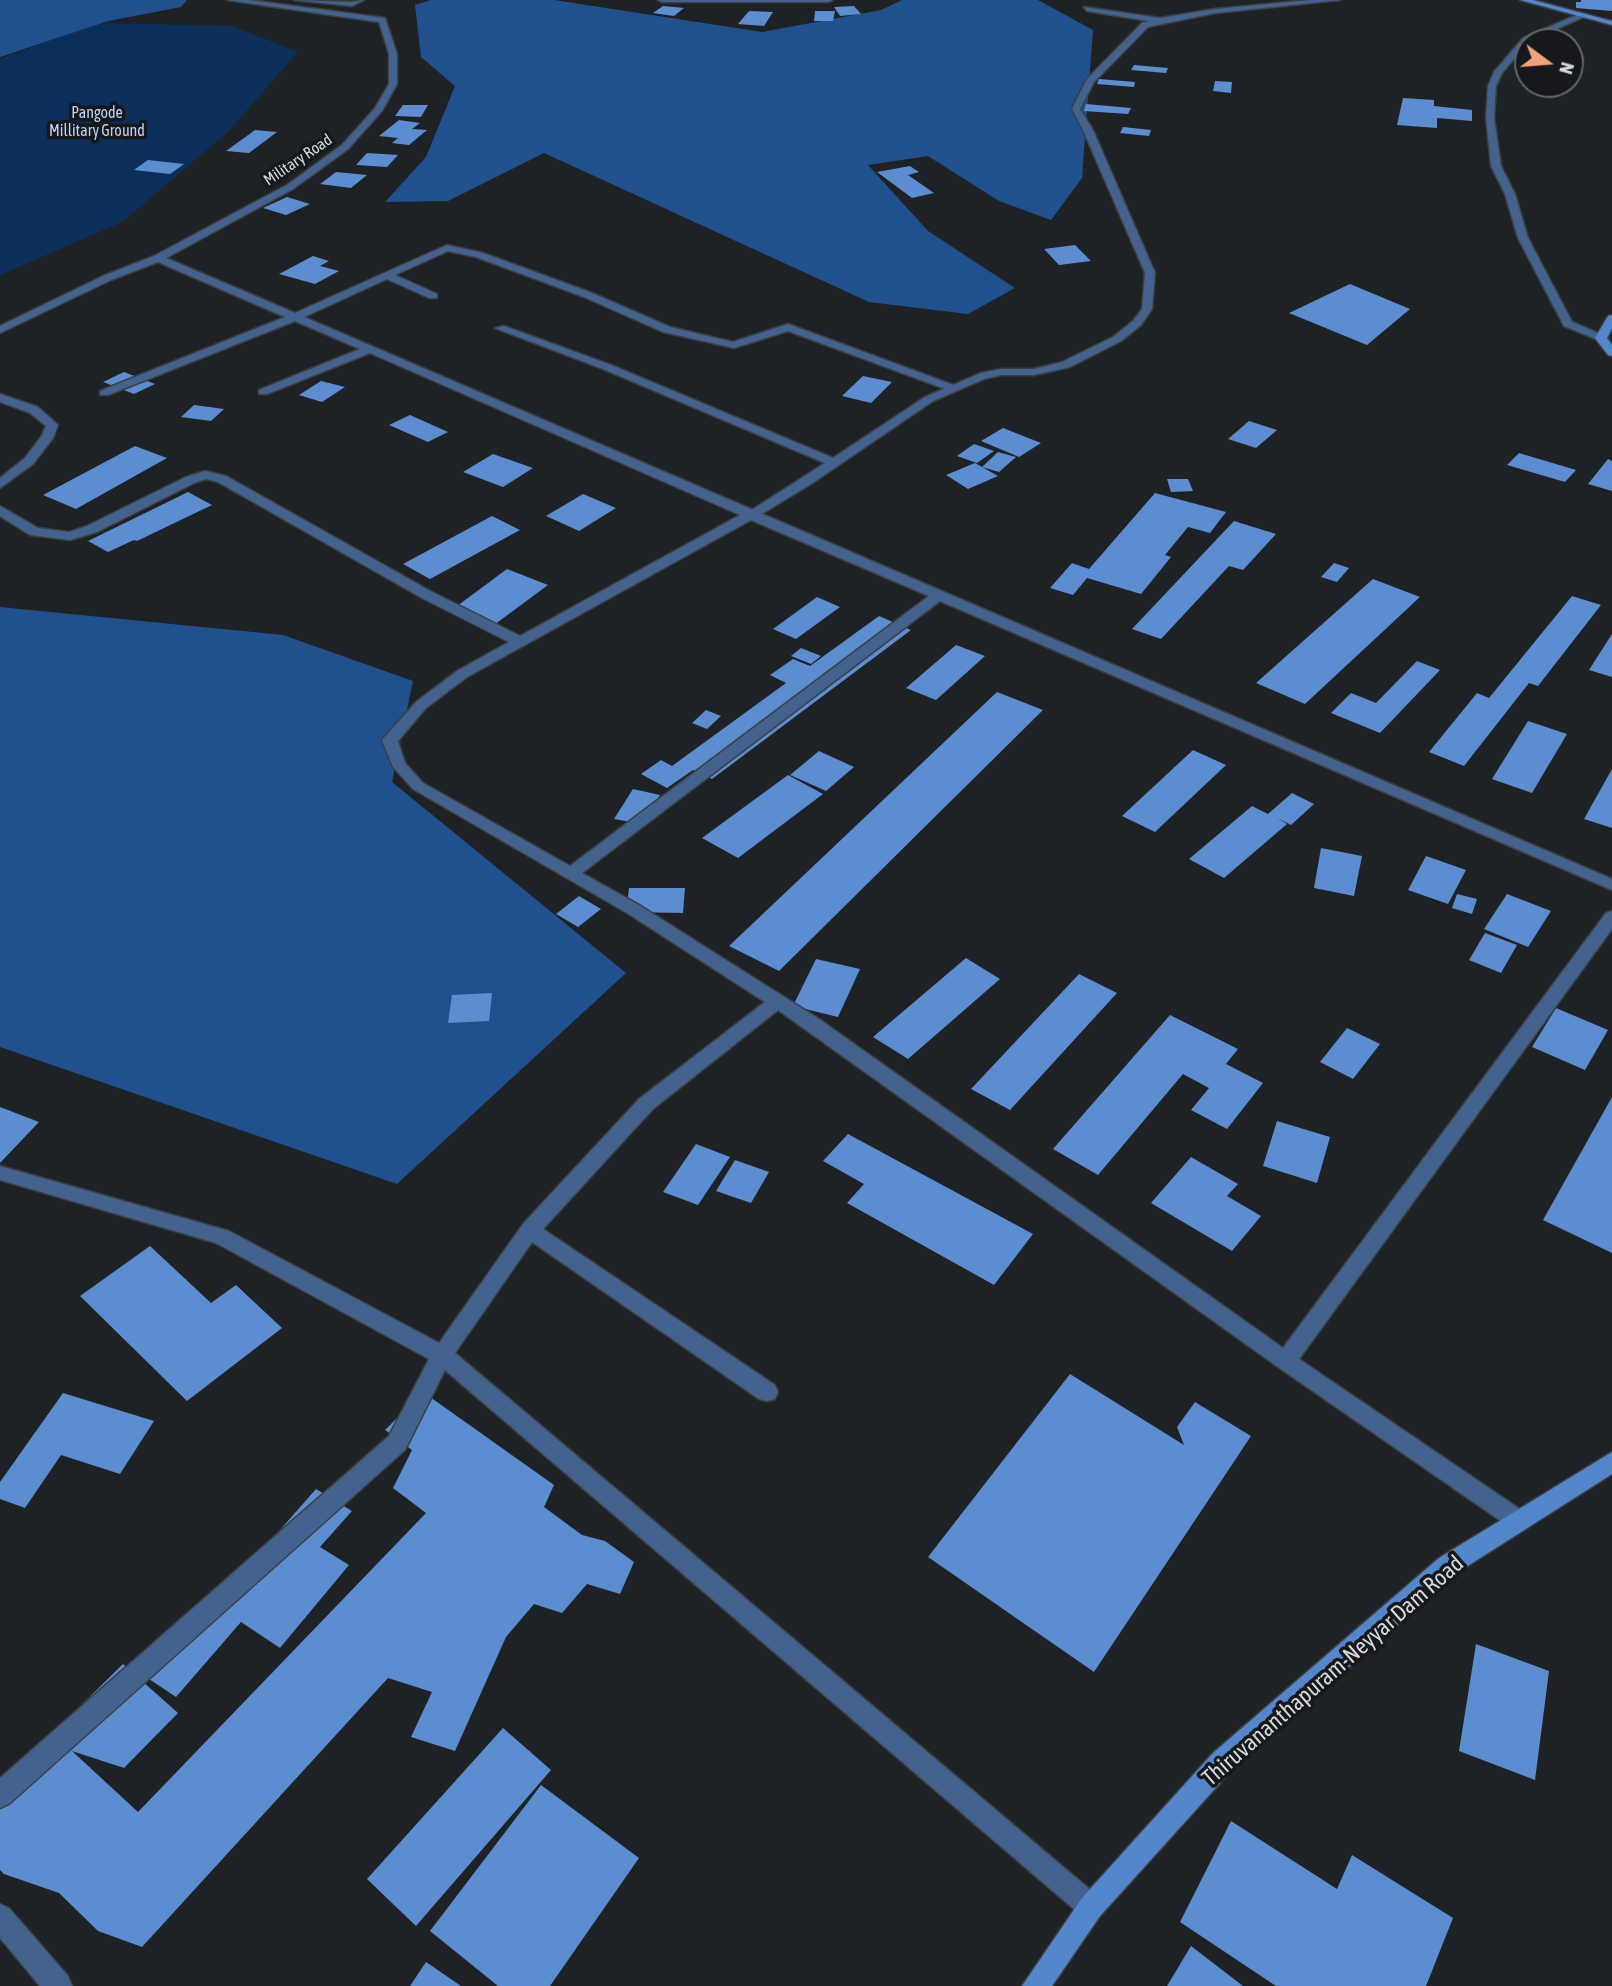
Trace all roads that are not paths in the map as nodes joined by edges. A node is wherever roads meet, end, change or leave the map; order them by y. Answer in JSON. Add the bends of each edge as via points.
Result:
{"nodes":[{"id":1,"x":230,"y":0,"type":"edge"},
{"id":2,"x":298,"y":0,"type":"edge"},
{"id":3,"x":360,"y":0,"type":"edge"},
{"id":4,"x":662,"y":0,"type":"edge"},
{"id":5,"x":738,"y":0,"type":"edge"},
{"id":6,"x":829,"y":0,"type":"edge"},
{"id":7,"x":1204,"y":0,"type":"edge"},
{"id":8,"x":1336,"y":0,"type":"edge"},
{"id":9,"x":1524,"y":0,"type":"edge"},
{"id":10,"x":1087,"y":9,"type":"dead end"},
{"id":11,"x":1207,"y":12,"type":"junction"},
{"id":12,"x":1582,"y":16,"type":"junction"},
{"id":13,"x":1160,"y":20,"type":"junction"},
{"id":14,"x":1612,"y":23,"type":"edge"},
{"id":15,"x":158,"y":258,"type":"junction"},
{"id":16,"x":386,"y":275,"type":"junction"},
{"id":17,"x":433,"y":296,"type":"dead end"},
{"id":18,"x":294,"y":317,"type":"junction"},
{"id":19,"x":1612,"y":318,"type":"edge"},
{"id":20,"x":500,"y":328,"type":"dead end"},
{"id":21,"x":0,"y":330,"type":"edge"},
{"id":22,"x":1606,"y":338,"type":"edge"},
{"id":23,"x":370,"y":349,"type":"junction"},
{"id":24,"x":1612,"y":353,"type":"edge"},
{"id":25,"x":952,"y":388,"type":"junction"},
{"id":26,"x":263,"y":392,"type":"dead end"},
{"id":27,"x":104,"y":393,"type":"dead end"},
{"id":28,"x":0,"y":398,"type":"edge"},
{"id":29,"x":16,"y":402,"type":"junction"},
{"id":30,"x":0,"y":407,"type":"edge"},
{"id":31,"x":833,"y":462,"type":"junction"},
{"id":32,"x":0,"y":484,"type":"edge"},
{"id":33,"x":0,"y":510,"type":"edge"},
{"id":34,"x":750,"y":515,"type":"junction"},
{"id":35,"x":941,"y":594,"type":"junction"},
{"id":36,"x":518,"y":641,"type":"junction"},
{"id":37,"x":570,"y":874,"type":"junction"},
{"id":38,"x":1612,"y":885,"type":"edge"},
{"id":39,"x":1612,"y":918,"type":"edge"},
{"id":40,"x":778,"y":1001,"type":"junction"},
{"id":41,"x":0,"y":1173,"type":"edge"},
{"id":42,"x":530,"y":1230,"type":"junction"},
{"id":43,"x":442,"y":1355,"type":"junction"},
{"id":44,"x":1285,"y":1361,"type":"junction"},
{"id":45,"x":767,"y":1392,"type":"dead end"},
{"id":46,"x":1612,"y":1462,"type":"edge"},
{"id":47,"x":1519,"y":1521,"type":"junction"},
{"id":48,"x":0,"y":1795,"type":"edge"},
{"id":49,"x":1091,"y":1907,"type":"junction"},
{"id":50,"x":0,"y":1917,"type":"edge"},
{"id":51,"x":58,"y":1986,"type":"edge"},
{"id":52,"x":1036,"y":1986,"type":"edge"}],
"edges":[{"from":1,"to":15,"type":"street","name":"Military Road","via":[[382,19],[393,54],[393,84],[379,109],[345,148],[290,187]]},
{"from":2,"to":3,"type":"street","via":[[352,4]]},
{"from":4,"to":5,"type":"street"},
{"from":5,"to":6,"type":"street"},
{"from":7,"to":11,"type":"street"},
{"from":8,"to":11,"type":"street"},
{"from":9,"to":12,"type":"main road"},
{"from":10,"to":13,"type":"street"},
{"from":11,"to":13,"type":"street"},
{"from":12,"to":14,"type":"main road"},
{"from":12,"to":22,"type":"street","via":[[1526,40],[1498,72],[1492,86],[1490,118],[1496,166],[1523,238],[1568,324]]},
{"from":13,"to":25,"type":"street","via":[[1145,25],[1090,81],[1076,109],[1150,273],[1147,309],[1117,339],[1066,365],[991,374]]},
{"from":15,"to":18,"type":"street"},
{"from":15,"to":21,"type":"street","name":"Military Road"},
{"from":16,"to":17,"type":"street"},
{"from":16,"to":18,"type":"street"},
{"from":16,"to":25,"type":"street","via":[[447,248],[589,295],[667,330],[734,345],[788,327]]},
{"from":18,"to":23,"type":"street"},
{"from":18,"to":27,"type":"street"},
{"from":19,"to":22,"type":"main road"},
{"from":20,"to":31,"type":"street","via":[[607,367]]},
{"from":22,"to":24,"type":"main road"},
{"from":23,"to":26,"type":"street"},
{"from":23,"to":34,"type":"street"},
{"from":25,"to":31,"type":"street"},
{"from":28,"to":29,"type":"street"},
{"from":29,"to":30,"type":"street"},
{"from":29,"to":32,"type":"street","via":[[52,425],[29,461]]},
{"from":31,"to":34,"type":"street"},
{"from":33,"to":36,"type":"street","via":[[35,532],[70,537],[190,480],[205,475],[222,479],[427,596]]},
{"from":34,"to":35,"type":"street"},
{"from":34,"to":36,"type":"street"},
{"from":35,"to":37,"type":"street"},
{"from":35,"to":38,"type":"street"},
{"from":36,"to":37,"type":"street","via":[[421,705],[390,740],[398,764],[418,786]]},
{"from":37,"to":40,"type":"street"},
{"from":39,"to":44,"type":"street"},
{"from":40,"to":42,"type":"street","via":[[646,1104]]},
{"from":40,"to":44,"type":"street"},
{"from":41,"to":43,"type":"street","via":[[222,1237]]},
{"from":42,"to":43,"type":"street"},
{"from":42,"to":45,"type":"street"},
{"from":43,"to":48,"type":"street","via":[[397,1443]]},
{"from":43,"to":49,"type":"street"},
{"from":44,"to":47,"type":"street"},
{"from":46,"to":47,"type":"main road","name":"Thiruvananthapuram-Neyyar Dam Road"},
{"from":47,"to":49,"type":"main road","name":"Thiruvananthapuram-Neyyar Dam Road","via":[[1447,1566],[1222,1762]]},
{"from":49,"to":52,"type":"main road","name":"Thiruvananthapuram-Neyyar Dam Road"},
{"from":50,"to":51,"type":"street"}]}
